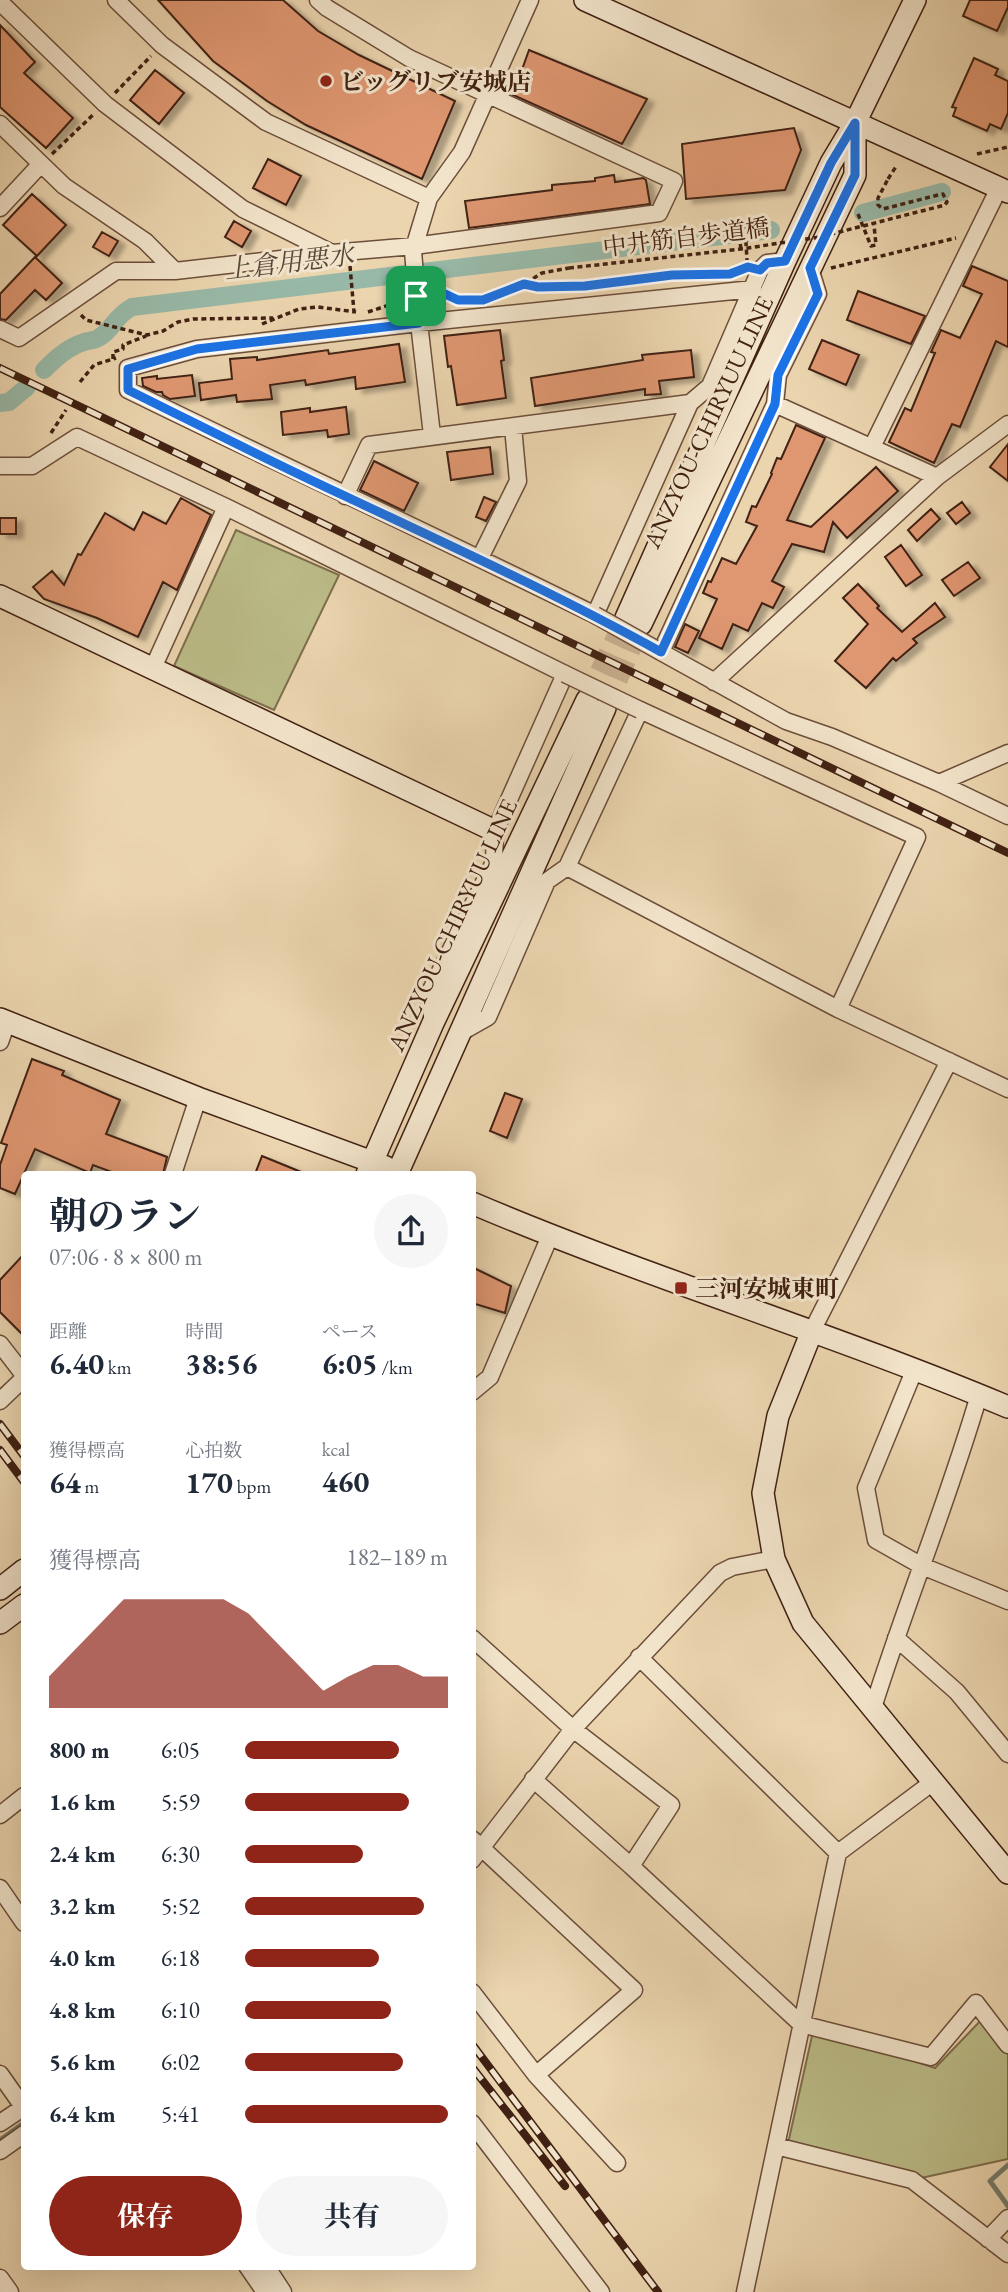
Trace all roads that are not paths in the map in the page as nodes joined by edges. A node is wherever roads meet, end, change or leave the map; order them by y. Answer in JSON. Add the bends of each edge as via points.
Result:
{"nodes":[{"id":1,"x":116,"y":0,"type":"edge"},
{"id":2,"x":318,"y":0,"type":"edge"},
{"id":3,"x":530,"y":0,"type":"edge"},
{"id":4,"x":585,"y":0,"type":"edge"},
{"id":5,"x":915,"y":0,"type":"edge"},
{"id":6,"x":0,"y":2,"type":"edge"},
{"id":7,"x":489,"y":96,"type":"junction"},
{"id":8,"x":855,"y":123,"type":"junction"},
{"id":9,"x":0,"y":124,"type":"edge"},
{"id":10,"x":40,"y":165,"type":"junction"},
{"id":11,"x":1004,"y":190,"type":"edge"},
{"id":12,"x":429,"y":198,"type":"junction"},
{"id":13,"x":0,"y":208,"type":"edge"},
{"id":14,"x":414,"y":248,"type":"junction"},
{"id":15,"x":332,"y":253,"type":"junction"},
{"id":16,"x":785,"y":261,"type":"junction"},
{"id":17,"x":820,"y":268,"type":"junction"},
{"id":18,"x":175,"y":271,"type":"junction"},
{"id":19,"x":753,"y":289,"type":"junction"},
{"id":20,"x":419,"y":323,"type":"junction"},
{"id":21,"x":0,"y":329,"type":"edge"},
{"id":22,"x":691,"y":403,"type":"junction"},
{"id":23,"x":775,"y":404,"type":"junction"},
{"id":24,"x":1008,"y":424,"type":"edge"},
{"id":25,"x":513,"y":427,"type":"junction"},
{"id":26,"x":432,"y":435,"type":"junction"},
{"id":27,"x":872,"y":447,"type":"junction"},
{"id":28,"x":0,"y":466,"type":"edge"},
{"id":29,"x":937,"y":477,"type":"junction"},
{"id":30,"x":345,"y":496,"type":"junction"},
{"id":31,"x":226,"y":507,"type":"junction"},
{"id":32,"x":480,"y":558,"type":"junction"},
{"id":33,"x":0,"y":596,"type":"edge"},
{"id":34,"x":595,"y":615,"type":"junction"},
{"id":35,"x":661,"y":652,"type":"junction"},
{"id":36,"x":153,"y":668,"type":"junction"},
{"id":37,"x":565,"y":674,"type":"junction"},
{"id":38,"x":714,"y":682,"type":"junction"},
{"id":39,"x":640,"y":710,"type":"junction"},
{"id":40,"x":1008,"y":753,"type":"edge"},
{"id":41,"x":939,"y":783,"type":"junction"},
{"id":42,"x":1008,"y":816,"type":"edge"},
{"id":43,"x":495,"y":831,"type":"junction"},
{"id":44,"x":566,"y":867,"type":"junction"},
{"id":45,"x":838,"y":1009,"type":"junction"},
{"id":46,"x":433,"y":1023,"type":"junction"},
{"id":47,"x":2,"y":1028,"type":"edge"},
{"id":48,"x":458,"y":1034,"type":"junction"},
{"id":49,"x":949,"y":1061,"type":"junction"},
{"id":50,"x":1008,"y":1089,"type":"edge"},
{"id":51,"x":198,"y":1098,"type":"junction"},
{"id":52,"x":370,"y":1168,"type":"edge"},
{"id":53,"x":174,"y":1171,"type":"edge"},
{"id":54,"x":388,"y":1171,"type":"edge"},
{"id":55,"x":401,"y":1171,"type":"edge"},
{"id":56,"x":476,"y":1205,"type":"edge"},
{"id":57,"x":550,"y":1236,"type":"junction"},
{"id":58,"x":812,"y":1331,"type":"junction"},
{"id":59,"x":0,"y":1344,"type":"edge"},
{"id":60,"x":914,"y":1371,"type":"junction"},
{"id":61,"x":21,"y":1373,"type":"edge"},
{"id":62,"x":21,"y":1380,"type":"edge"},
{"id":63,"x":476,"y":1389,"type":"edge"},
{"id":64,"x":979,"y":1395,"type":"junction"},
{"id":65,"x":0,"y":1401,"type":"edge"},
{"id":66,"x":1008,"y":1407,"type":"edge"},
{"id":67,"x":774,"y":1559,"type":"junction"},
{"id":68,"x":922,"y":1566,"type":"junction"},
{"id":69,"x":21,"y":1572,"type":"edge"},
{"id":70,"x":0,"y":1589,"type":"edge"},
{"id":71,"x":1008,"y":1601,"type":"edge"},
{"id":72,"x":21,"y":1607,"type":"edge"},
{"id":73,"x":0,"y":1623,"type":"edge"},
{"id":74,"x":896,"y":1638,"type":"junction"},
{"id":75,"x":476,"y":1642,"type":"edge"},
{"id":76,"x":639,"y":1657,"type":"junction"},
{"id":77,"x":873,"y":1708,"type":"junction"},
{"id":78,"x":573,"y":1729,"type":"junction"},
{"id":79,"x":1006,"y":1744,"type":"edge"},
{"id":80,"x":533,"y":1779,"type":"junction"},
{"id":81,"x":933,"y":1782,"type":"junction"},
{"id":82,"x":21,"y":1798,"type":"edge"},
{"id":83,"x":0,"y":1815,"type":"edge"},
{"id":84,"x":476,"y":1849,"type":"edge"},
{"id":85,"x":838,"y":1853,"type":"junction"},
{"id":86,"x":631,"y":1866,"type":"junction"},
{"id":87,"x":1008,"y":1873,"type":"edge"},
{"id":88,"x":0,"y":1888,"type":"edge"},
{"id":89,"x":21,"y":1919,"type":"edge"},
{"id":90,"x":476,"y":1997,"type":"edge"},
{"id":91,"x":801,"y":2024,"type":"junction"},
{"id":92,"x":1008,"y":2045,"type":"edge"},
{"id":93,"x":0,"y":2074,"type":"edge"},
{"id":94,"x":536,"y":2075,"type":"junction"},
{"id":95,"x":21,"y":2104,"type":"edge"},
{"id":96,"x":21,"y":2110,"type":"edge"},
{"id":97,"x":0,"y":2123,"type":"edge"},
{"id":98,"x":476,"y":2128,"type":"edge"},
{"id":99,"x":21,"y":2136,"type":"edge"},
{"id":100,"x":776,"y":2147,"type":"junction"},
{"id":101,"x":0,"y":2151,"type":"edge"},
{"id":102,"x":617,"y":2163,"type":"dead end"},
{"id":103,"x":1008,"y":2218,"type":"edge"},
{"id":104,"x":988,"y":2239,"type":"junction"},
{"id":105,"x":1008,"y":2254,"type":"edge"},
{"id":106,"x":250,"y":2270,"type":"edge"},
{"id":107,"x":269,"y":2270,"type":"edge"},
{"id":108,"x":0,"y":2278,"type":"edge"},
{"id":109,"x":10,"y":2292,"type":"edge"},
{"id":110,"x":265,"y":2292,"type":"edge"},
{"id":111,"x":284,"y":2292,"type":"edge"},
{"id":112,"x":601,"y":2292,"type":"edge"},
{"id":113,"x":745,"y":2292,"type":"edge"}],
"edges":[{"from":1,"to":12,"type":"street","via":[[162,45],[266,122]]},
{"from":2,"to":7,"type":"street","via":[[409,58]]},
{"from":3,"to":7,"type":"street"},
{"from":4,"to":8,"type":"main road"},
{"from":5,"to":8,"type":"main road"},
{"from":6,"to":15,"type":"street","via":[[105,104],[243,209]]},
{"from":7,"to":12,"type":"street","via":[[462,152]]},
{"from":7,"to":14,"type":"street","via":[[674,181],[659,213]]},
{"from":8,"to":11,"type":"main road"},
{"from":8,"to":16,"type":"main road","name":"ANZYOU-CHIRYUU LINE"},
{"from":8,"to":17,"type":"main road","name":"ANZYOU-CHIRYUU LINE","via":[[855,175]]},
{"from":9,"to":10,"type":"street"},
{"from":10,"to":13,"type":"street"},
{"from":10,"to":18,"type":"street","via":[[145,241]]},
{"from":11,"to":27,"type":"street","via":[[977,232]]},
{"from":12,"to":14,"type":"street"},
{"from":14,"to":15,"type":"street"},
{"from":14,"to":20,"type":"street"},
{"from":15,"to":18,"type":"street"},
{"from":16,"to":17,"type":"main road","name":"ANZYOU-CHIRYUU LINE","via":[[633,621]]},
{"from":16,"to":19,"type":"street","via":[[767,263]]},
{"from":17,"to":23,"type":"street","via":[[818,294],[778,375]]},
{"from":18,"to":21,"type":"street","via":[[116,271],[19,338]]},
{"from":19,"to":20,"type":"street"},
{"from":19,"to":22,"type":"street","via":[[710,386]]},
{"from":20,"to":26,"type":"street"},
{"from":20,"to":30,"type":"street","via":[[197,349],[128,369],[128,390]]},
{"from":22,"to":25,"type":"street"},
{"from":22,"to":34,"type":"street"},
{"from":23,"to":27,"type":"street"},
{"from":23,"to":35,"type":"street"},
{"from":24,"to":29,"type":"street"},
{"from":25,"to":26,"type":"street"},
{"from":25,"to":32,"type":"street","via":[[518,481]]},
{"from":26,"to":30,"type":"street","via":[[369,445]]},
{"from":27,"to":29,"type":"street"},
{"from":28,"to":31,"type":"street","via":[[32,466],[77,437]]},
{"from":29,"to":38,"type":"street"},
{"from":30,"to":32,"type":"street"},
{"from":31,"to":36,"type":"street"},
{"from":31,"to":37,"type":"street"},
{"from":32,"to":34,"type":"street"},
{"from":33,"to":36,"type":"main road"},
{"from":34,"to":35,"type":"street","bridge":true},
{"from":35,"to":38,"type":"street"},
{"from":36,"to":43,"type":"main road"},
{"from":37,"to":39,"type":"street","bridge":true},
{"from":37,"to":43,"type":"street"},
{"from":38,"to":41,"type":"street","via":[[786,721]]},
{"from":39,"to":44,"type":"street"},
{"from":39,"to":45,"type":"street","via":[[917,837]]},
{"from":40,"to":41,"type":"street"},
{"from":41,"to":42,"type":"street"},
{"from":43,"to":46,"type":"street","via":[[494,862],[429,994]]},
{"from":44,"to":45,"type":"street"},
{"from":44,"to":48,"type":"street","via":[[547,881],[488,1017]]},
{"from":45,"to":49,"type":"street"},
{"from":46,"to":48,"type":"main road","name":"ANZYOU-CHIRYUU LINE","via":[[596,704]]},
{"from":46,"to":52,"type":"main road","name":"ANZYOU-CHIRYUU LINE"},
{"from":47,"to":51,"type":"main road"},
{"from":48,"to":55,"type":"main road","name":"ANZYOU-CHIRYUU LINE"},
{"from":49,"to":50,"type":"street"},
{"from":49,"to":58,"type":"street"},
{"from":51,"to":52,"type":"main road"},
{"from":51,"to":53,"type":"street"},
{"from":52,"to":54,"type":"main road"},
{"from":56,"to":57,"type":"main road"},
{"from":57,"to":58,"type":"main road"},
{"from":57,"to":63,"type":"street","via":[[490,1377]]},
{"from":58,"to":60,"type":"main road"},
{"from":58,"to":67,"type":"main road","via":[[778,1416],[763,1493]]},
{"from":59,"to":61,"type":"street"},
{"from":60,"to":64,"type":"main road"},
{"from":60,"to":68,"type":"street","via":[[866,1488],[876,1540]]},
{"from":62,"to":65,"type":"street"},
{"from":64,"to":66,"type":"main road"},
{"from":64,"to":68,"type":"street"},
{"from":67,"to":76,"type":"street","via":[[720,1573]]},
{"from":67,"to":77,"type":"main road","via":[[803,1622]]},
{"from":68,"to":71,"type":"street"},
{"from":68,"to":74,"type":"street"},
{"from":69,"to":70,"type":"main road"},
{"from":72,"to":73,"type":"main road"},
{"from":74,"to":77,"type":"street"},
{"from":74,"to":79,"type":"street"},
{"from":75,"to":78,"type":"street"},
{"from":76,"to":78,"type":"street"},
{"from":76,"to":85,"type":"street"},
{"from":77,"to":81,"type":"main road"},
{"from":78,"to":80,"type":"street"},
{"from":78,"to":86,"type":"street","via":[[671,1805]]},
{"from":80,"to":84,"type":"street"},
{"from":80,"to":86,"type":"street"},
{"from":81,"to":85,"type":"street"},
{"from":81,"to":87,"type":"main road"},
{"from":82,"to":83,"type":"street"},
{"from":84,"to":94,"type":"street","via":[[634,1990]]},
{"from":85,"to":91,"type":"street"},
{"from":86,"to":91,"type":"street"},
{"from":88,"to":89,"type":"street"},
{"from":90,"to":94,"type":"street"},
{"from":91,"to":92,"type":"street","via":[[931,2057],[976,2003]]},
{"from":91,"to":100,"type":"street"},
{"from":93,"to":95,"type":"street"},
{"from":94,"to":102,"type":"street"},
{"from":96,"to":97,"type":"street"},
{"from":98,"to":112,"type":"street"},
{"from":99,"to":101,"type":"street"},
{"from":100,"to":104,"type":"street","via":[[912,2180]]},
{"from":100,"to":113,"type":"street"},
{"from":103,"to":104,"type":"street"},
{"from":104,"to":105,"type":"street"},
{"from":106,"to":110,"type":"street"},
{"from":107,"to":111,"type":"street"},
{"from":108,"to":109,"type":"street"}]}
